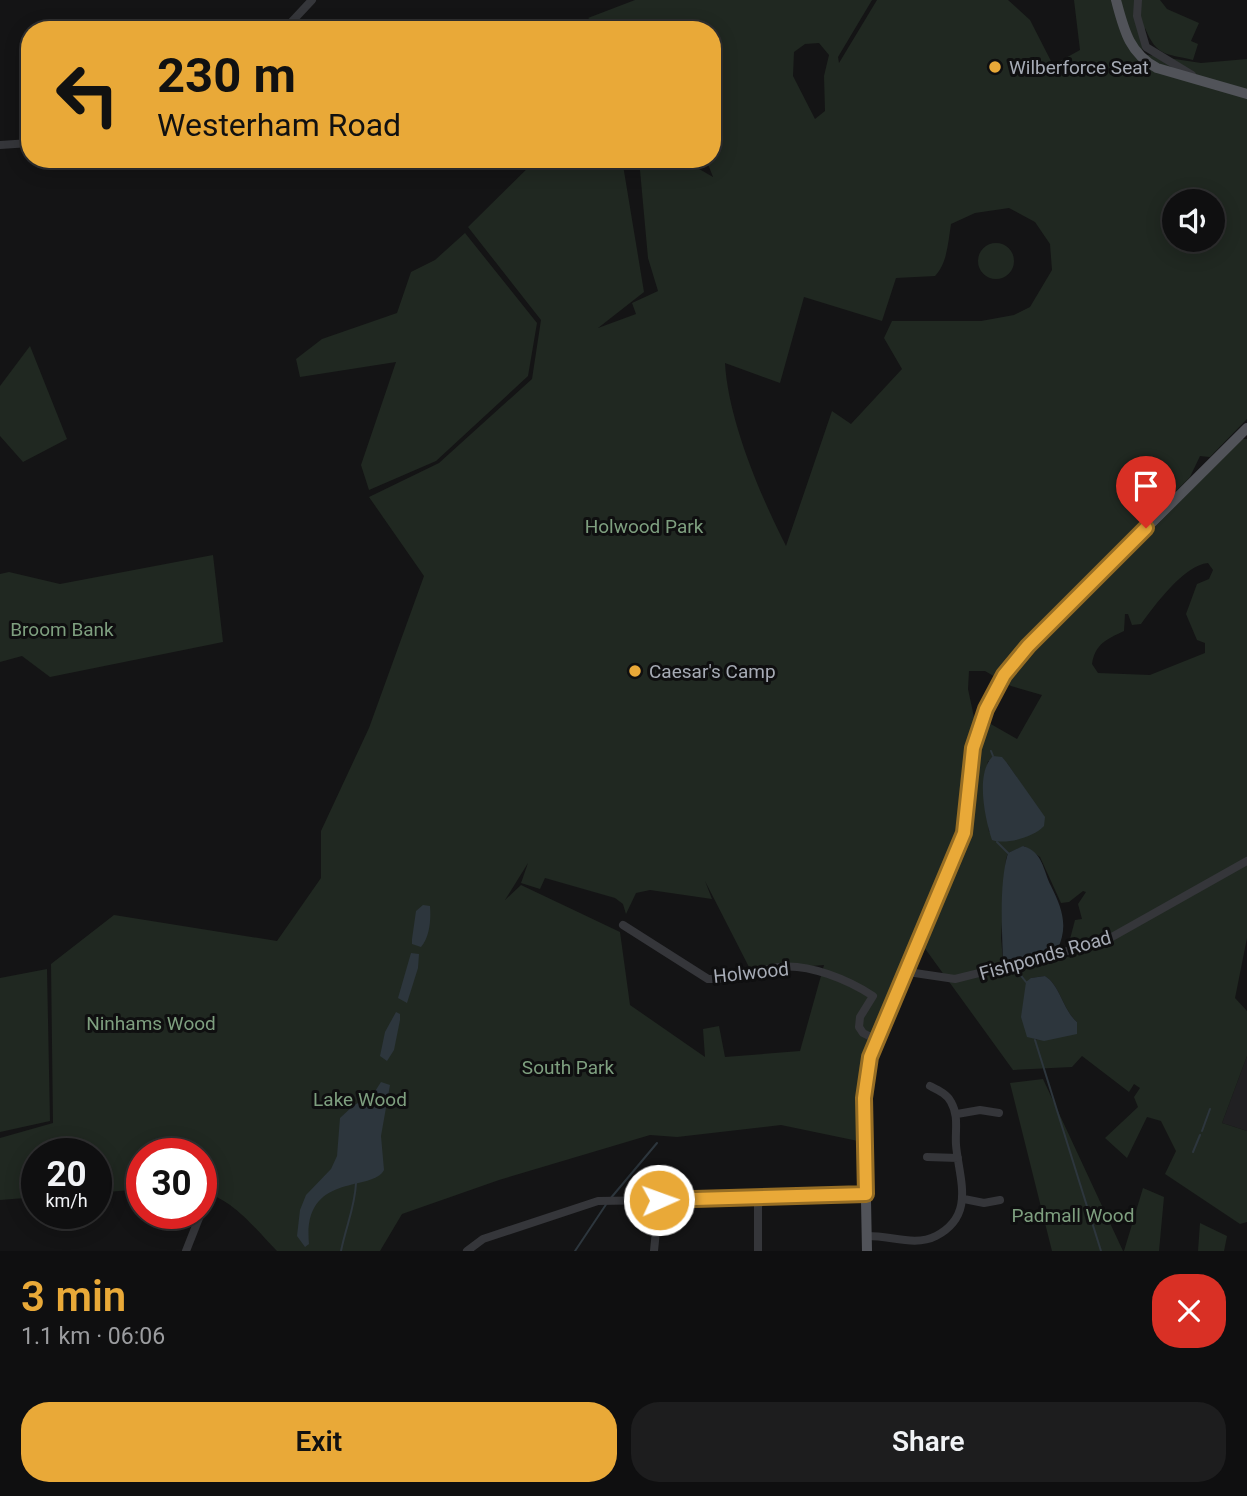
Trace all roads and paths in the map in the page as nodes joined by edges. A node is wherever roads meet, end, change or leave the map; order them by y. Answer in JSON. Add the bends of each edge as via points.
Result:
{"nodes":[{"id":1,"x":312,"y":0,"type":"edge"},
{"id":2,"x":1116,"y":0,"type":"edge"},
{"id":3,"x":1138,"y":0,"type":"edge"},
{"id":4,"x":292,"y":21,"type":"edge"},
{"id":5,"x":1203,"y":82,"type":"junction"},
{"id":6,"x":1247,"y":94,"type":"edge"},
{"id":7,"x":21,"y":144,"type":"edge"},
{"id":8,"x":0,"y":145,"type":"edge"},
{"id":9,"x":1247,"y":428,"type":"edge"},
{"id":10,"x":1247,"y":862,"type":"edge"},
{"id":11,"x":623,"y":925,"type":"dead end"},
{"id":12,"x":908,"y":972,"type":"junction"},
{"id":13,"x":877,"y":1040,"type":"junction"},
{"id":14,"x":930,"y":1086,"type":"dead end"},
{"id":15,"x":999,"y":1113,"type":"dead end"},
{"id":16,"x":957,"y":1114,"type":"junction"},
{"id":17,"x":927,"y":1157,"type":"dead end"},
{"id":18,"x":958,"y":1157,"type":"junction"},
{"id":19,"x":866,"y":1194,"type":"junction"},
{"id":20,"x":758,"y":1198,"type":"junction"},
{"id":21,"x":964,"y":1199,"type":"junction"},
{"id":22,"x":659,"y":1200,"type":"junction"},
{"id":23,"x":1000,"y":1200,"type":"dead end"},
{"id":24,"x":194,"y":1229,"type":"edge"},
{"id":25,"x":866,"y":1236,"type":"junction"},
{"id":26,"x":916,"y":1246,"type":"edge"},
{"id":27,"x":186,"y":1251,"type":"edge"},
{"id":28,"x":467,"y":1251,"type":"edge"},
{"id":29,"x":654,"y":1251,"type":"edge"},
{"id":30,"x":758,"y":1251,"type":"edge"},
{"id":31,"x":867,"y":1251,"type":"edge"}],
"edges":[{"from":1,"to":4,"type":"street"},
{"from":2,"to":5,"type":"main road","via":[[1134,52],[1157,68]]},
{"from":3,"to":5,"type":"street","via":[[1137,16],[1146,47]]},
{"from":5,"to":6,"type":"main road"},
{"from":7,"to":8,"type":"street"},
{"from":9,"to":12,"type":"main road","via":[[1004,675],[977,731],[964,833]]},
{"from":10,"to":12,"type":"street","name":"Fishponds Road","via":[[1103,942],[955,979]]},
{"from":11,"to":13,"type":"street","name":"Holwood","via":[[708,979],[802,968],[863,990],[873,996],[859,1027]]},
{"from":12,"to":13,"type":"main road"},
{"from":13,"to":19,"type":"main road","via":[[864,1098]]},
{"from":14,"to":16,"type":"street","via":[[948,1097]]},
{"from":15,"to":16,"type":"street"},
{"from":16,"to":18,"type":"street"},
{"from":17,"to":18,"type":"street"},
{"from":18,"to":21,"type":"street"},
{"from":19,"to":20,"type":"street"},
{"from":19,"to":25,"type":"main road"},
{"from":20,"to":22,"type":"street"},
{"from":20,"to":30,"type":"street"},
{"from":21,"to":23,"type":"street"},
{"from":21,"to":26,"type":"street","via":[[944,1232]]},
{"from":22,"to":28,"type":"street","via":[[598,1201],[483,1239]]},
{"from":22,"to":29,"type":"street"},
{"from":24,"to":27,"type":"street"},
{"from":25,"to":26,"type":"street"},
{"from":25,"to":31,"type":"main road"}]}
